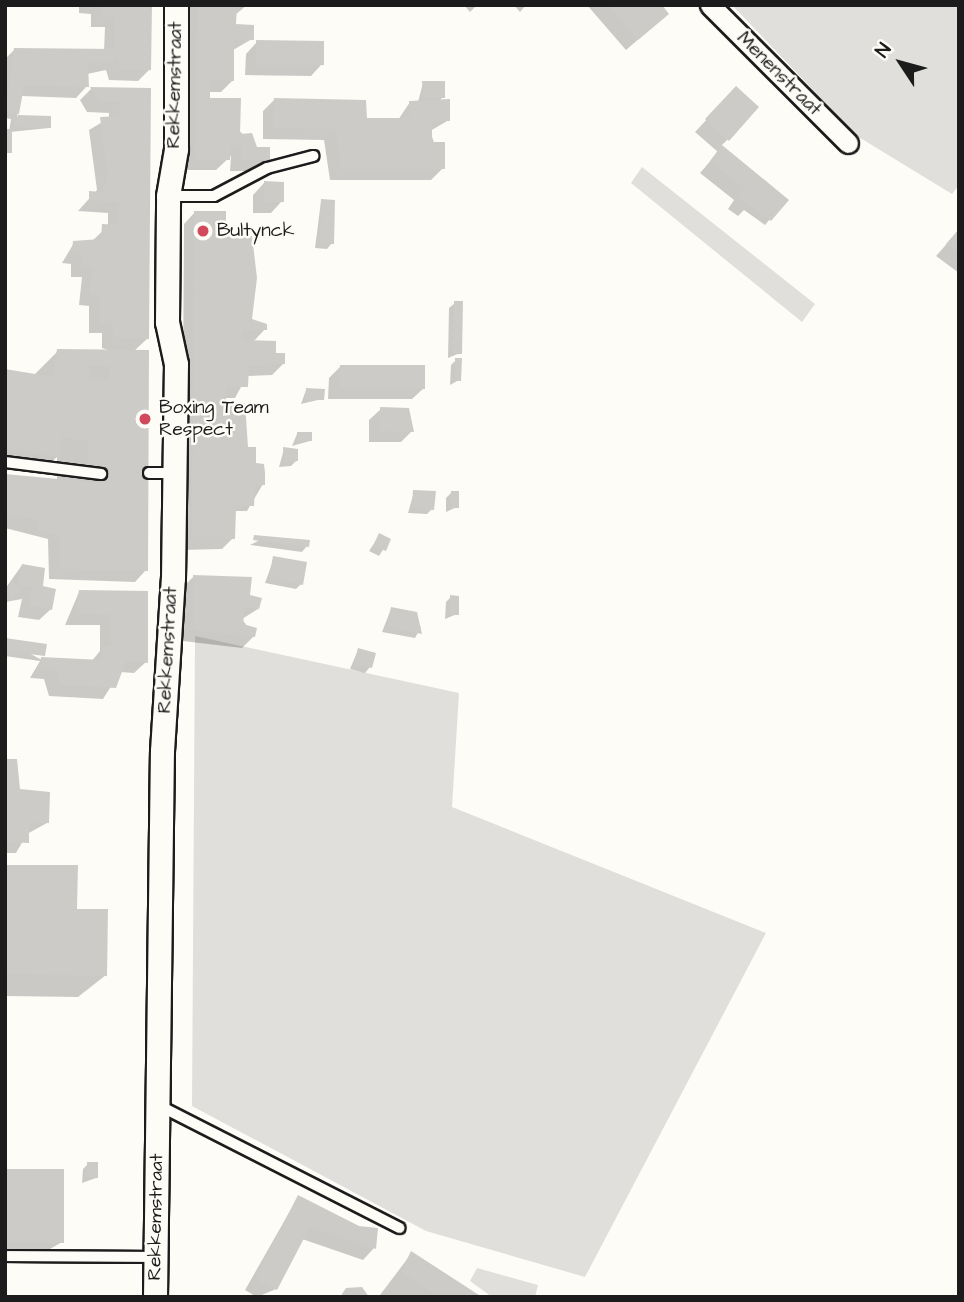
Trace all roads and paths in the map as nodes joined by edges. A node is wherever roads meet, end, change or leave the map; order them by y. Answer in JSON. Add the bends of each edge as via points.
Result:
{"nodes":[{"id":1,"x":176,"y":5,"type":"edge"},
{"id":2,"x":710,"y":5,"type":"edge"},
{"id":3,"x":848,"y":143,"type":"dead end"},
{"id":4,"x":313,"y":156,"type":"dead end"},
{"id":5,"x":168,"y":196,"type":"junction"},
{"id":6,"x":5,"y":462,"type":"edge"},
{"id":7,"x":149,"y":473,"type":"dead end"},
{"id":8,"x":174,"y":473,"type":"junction"},
{"id":9,"x":101,"y":474,"type":"dead end"},
{"id":10,"x":157,"y":1105,"type":"junction"},
{"id":11,"x":399,"y":1228,"type":"dead end"},
{"id":12,"x":5,"y":1256,"type":"edge"},
{"id":13,"x":155,"y":1257,"type":"junction"},
{"id":14,"x":155,"y":1297,"type":"edge"}],
"edges":[{"from":1,"to":5,"type":"street","name":"Rekkemstraat","via":[[176,149]]},
{"from":2,"to":3,"type":"street","name":"Menenstraat"},
{"from":4,"to":5,"type":"lane","via":[[267,168],[214,197]]},
{"from":5,"to":8,"type":"street","name":"Rekkemstraat"},
{"from":6,"to":9,"type":"lane"},
{"from":7,"to":8,"type":"lane"},
{"from":8,"to":10,"type":"street","name":"Rekkemstraat"},
{"from":10,"to":11,"type":"lane"},
{"from":10,"to":13,"type":"street","name":"Rekkemstraat"},
{"from":12,"to":13,"type":"lane"},
{"from":13,"to":14,"type":"street","name":"Rekkemstraat"}]}
